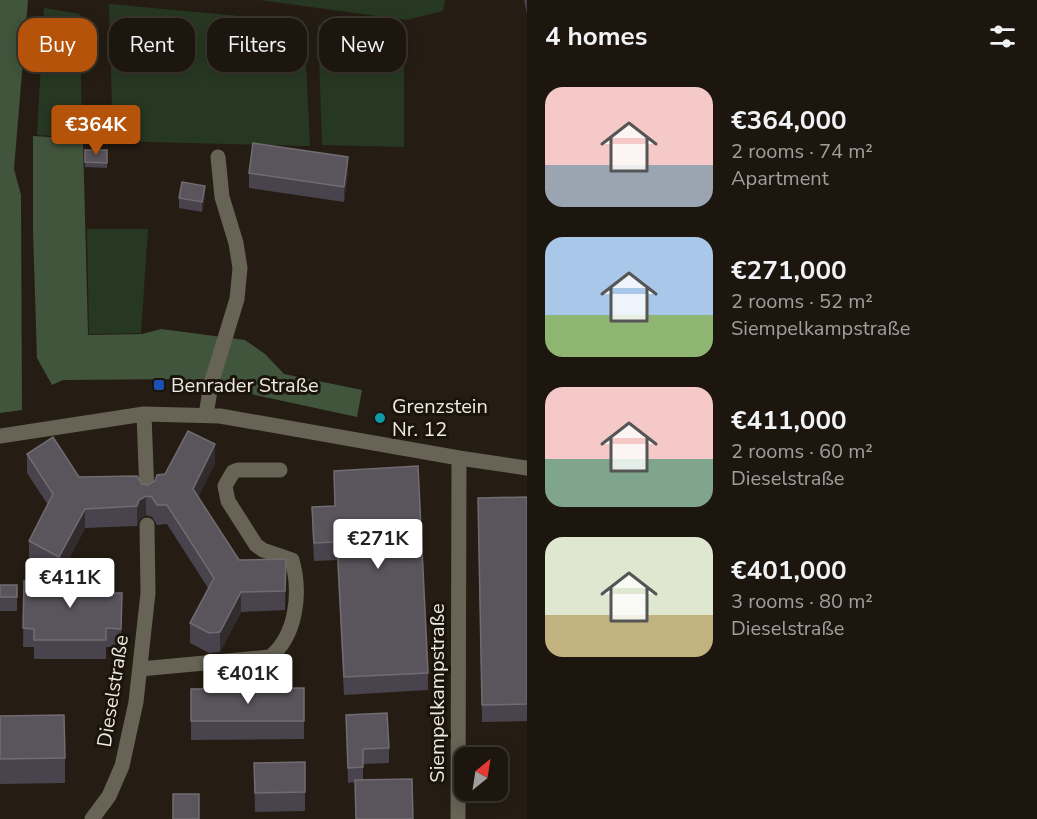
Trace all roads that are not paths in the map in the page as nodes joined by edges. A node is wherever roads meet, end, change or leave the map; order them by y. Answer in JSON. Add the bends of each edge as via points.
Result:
{"nodes":[{"id":1,"x":218,"y":157,"type":"dead end"},
{"id":2,"x":144,"y":414,"type":"junction"},
{"id":3,"x":206,"y":415,"type":"junction"},
{"id":4,"x":0,"y":436,"type":"edge"},
{"id":5,"x":459,"y":459,"type":"junction"},
{"id":6,"x":527,"y":468,"type":"edge"},
{"id":7,"x":280,"y":470,"type":"dead end"},
{"id":8,"x":147,"y":495,"type":"edge"},
{"id":9,"x":147,"y":525,"type":"dead end"},
{"id":10,"x":140,"y":669,"type":"junction"},
{"id":11,"x":92,"y":819,"type":"edge"},
{"id":12,"x":458,"y":819,"type":"edge"}],
"edges":[{"from":1,"to":3,"type":"street","via":[[222,197],[240,268],[237,299],[211,384]]},
{"from":2,"to":3,"type":"street"},
{"from":2,"to":4,"type":"street"},
{"from":2,"to":8,"type":"street"},
{"from":3,"to":5,"type":"street"},
{"from":5,"to":6,"type":"street"},
{"from":5,"to":12,"type":"street","name":"Siempelkampstraße"},
{"from":7,"to":10,"type":"street","via":[[238,470],[232,472],[225,486],[228,501],[256,545],[292,560],[296,607],[282,644],[270,657]]},
{"from":9,"to":10,"type":"street","name":"Dieselstraße","via":[[148,593]]},
{"from":10,"to":11,"type":"street","name":"Dieselstraße","via":[[122,766],[109,796]]}]}
